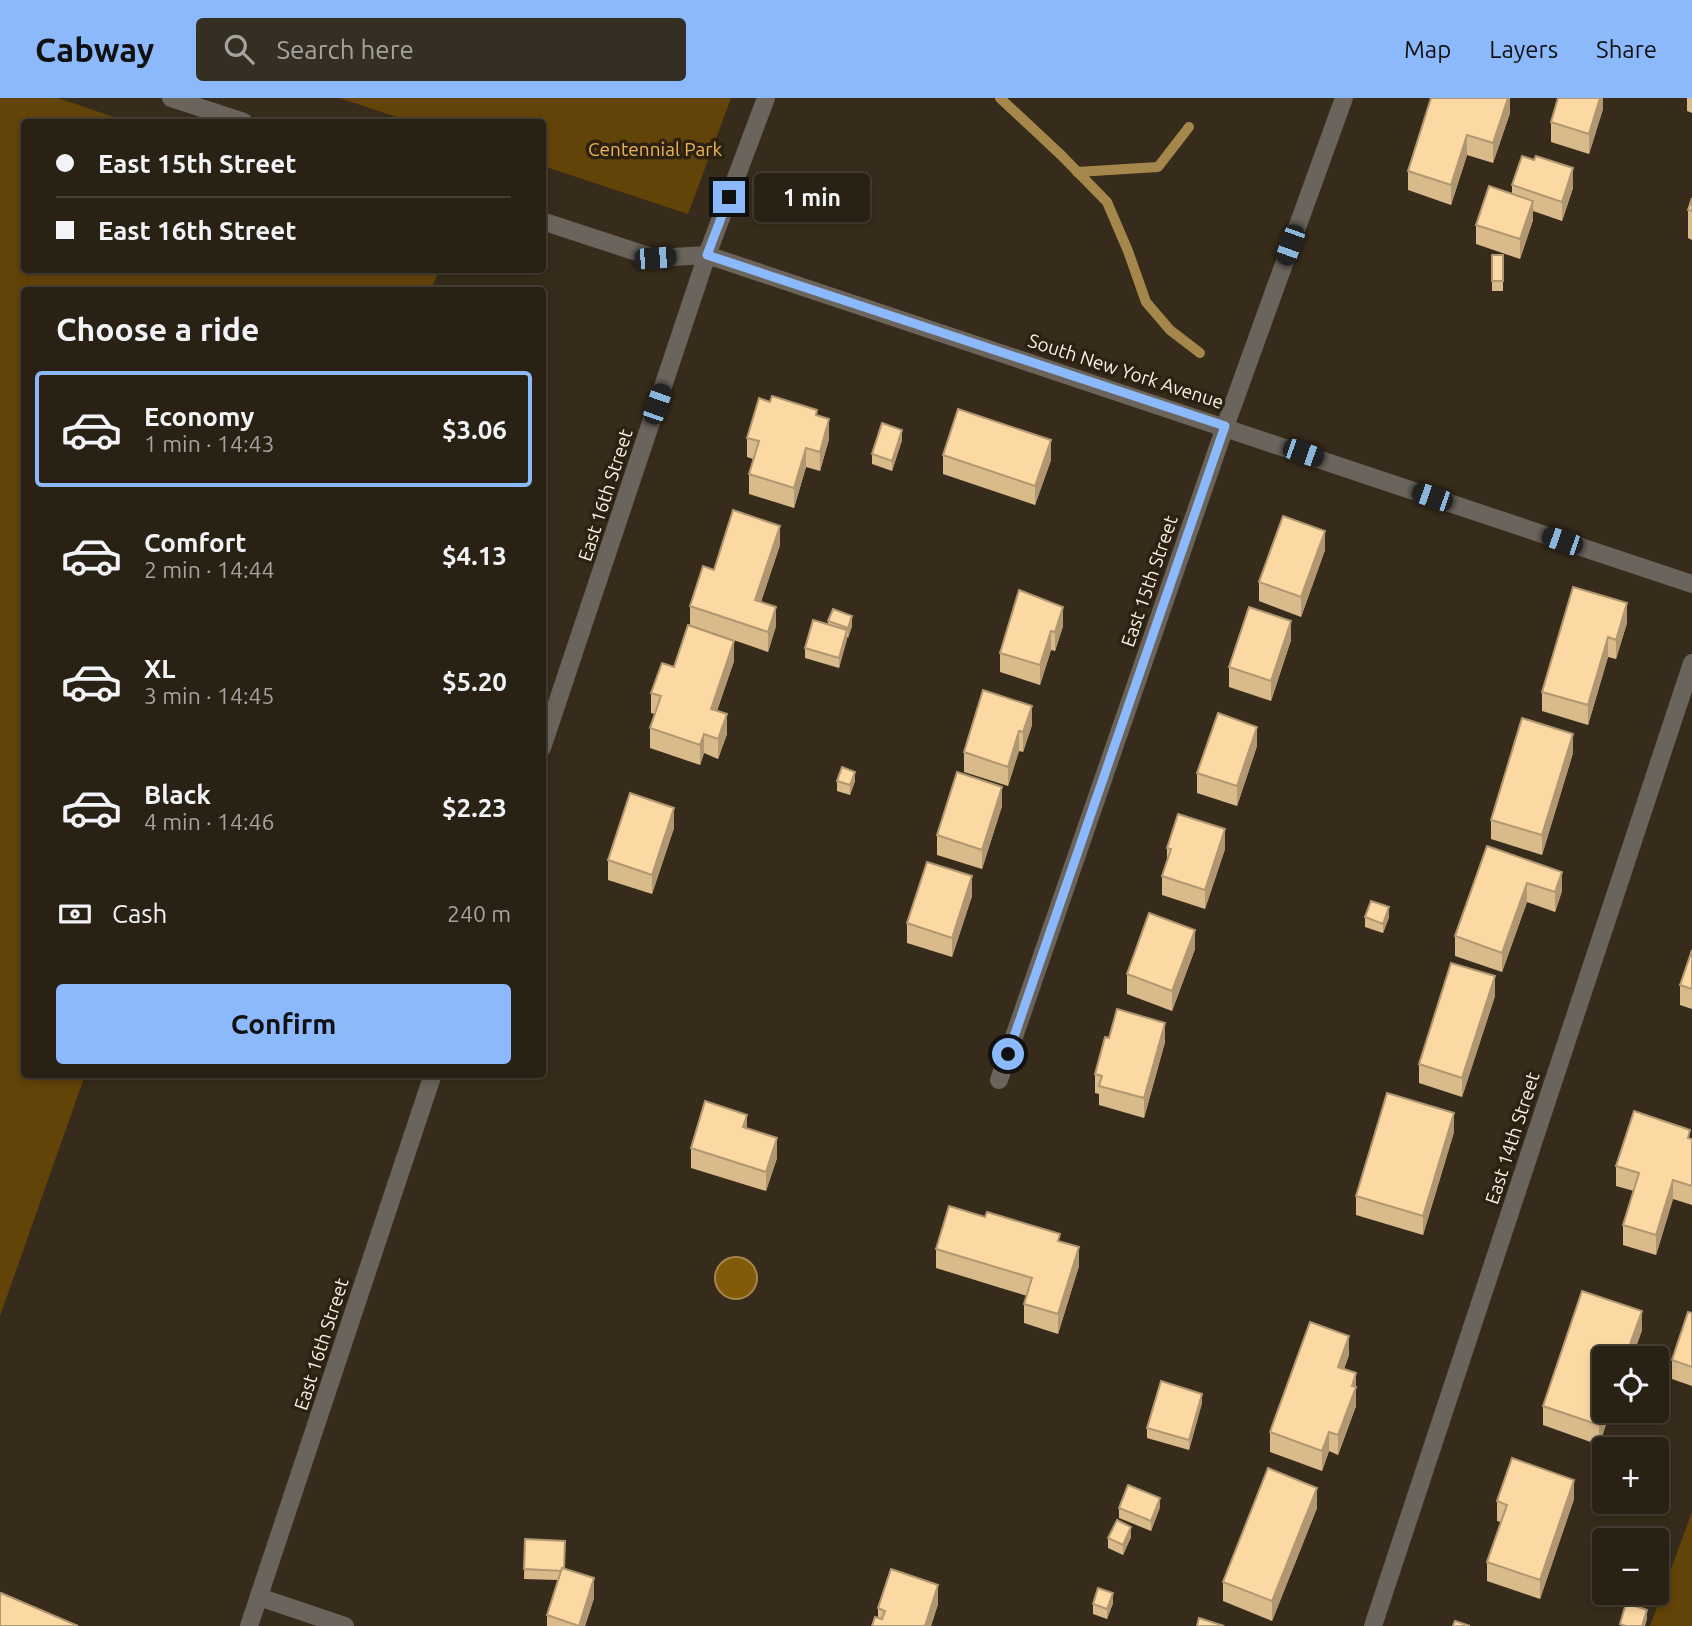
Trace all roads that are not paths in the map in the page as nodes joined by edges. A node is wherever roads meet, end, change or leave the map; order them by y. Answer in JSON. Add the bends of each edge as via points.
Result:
{"nodes":[{"id":1,"x":171,"y":98,"type":"edge"},
{"id":2,"x":766,"y":98,"type":"edge"},
{"id":3,"x":1344,"y":98,"type":"edge"},
{"id":4,"x":235,"y":119,"type":"edge"},
{"id":5,"x":546,"y":222,"type":"edge"},
{"id":6,"x":707,"y":255,"type":"junction"},
{"id":7,"x":1225,"y":426,"type":"junction"},
{"id":8,"x":1692,"y":584,"type":"edge"},
{"id":9,"x":1692,"y":663,"type":"edge"},
{"id":10,"x":546,"y":736,"type":"edge"},
{"id":11,"x":432,"y":1078,"type":"edge"},
{"id":12,"x":999,"y":1080,"type":"dead end"},
{"id":13,"x":259,"y":1597,"type":"junction"},
{"id":14,"x":249,"y":1626,"type":"edge"},
{"id":15,"x":345,"y":1626,"type":"edge"},
{"id":16,"x":1373,"y":1626,"type":"edge"}],
"edges":[{"from":1,"to":4,"type":"street"},
{"from":2,"to":6,"type":"street","name":"East 16th Street"},
{"from":3,"to":7,"type":"street","name":"East 15th Street"},
{"from":5,"to":6,"type":"street","name":"South New York Avenue","via":[[655,258]]},
{"from":6,"to":7,"type":"street","name":"South New York Avenue"},
{"from":6,"to":10,"type":"street","name":"East 16th Street"},
{"from":7,"to":8,"type":"street","name":"South New York Avenue"},
{"from":7,"to":12,"type":"street","name":"East 15th Street"},
{"from":9,"to":16,"type":"street","name":"East 14th Street"},
{"from":11,"to":13,"type":"street","name":"East 16th Street"},
{"from":13,"to":14,"type":"street","name":"East 16th Street"},
{"from":13,"to":15,"type":"street"}]}
